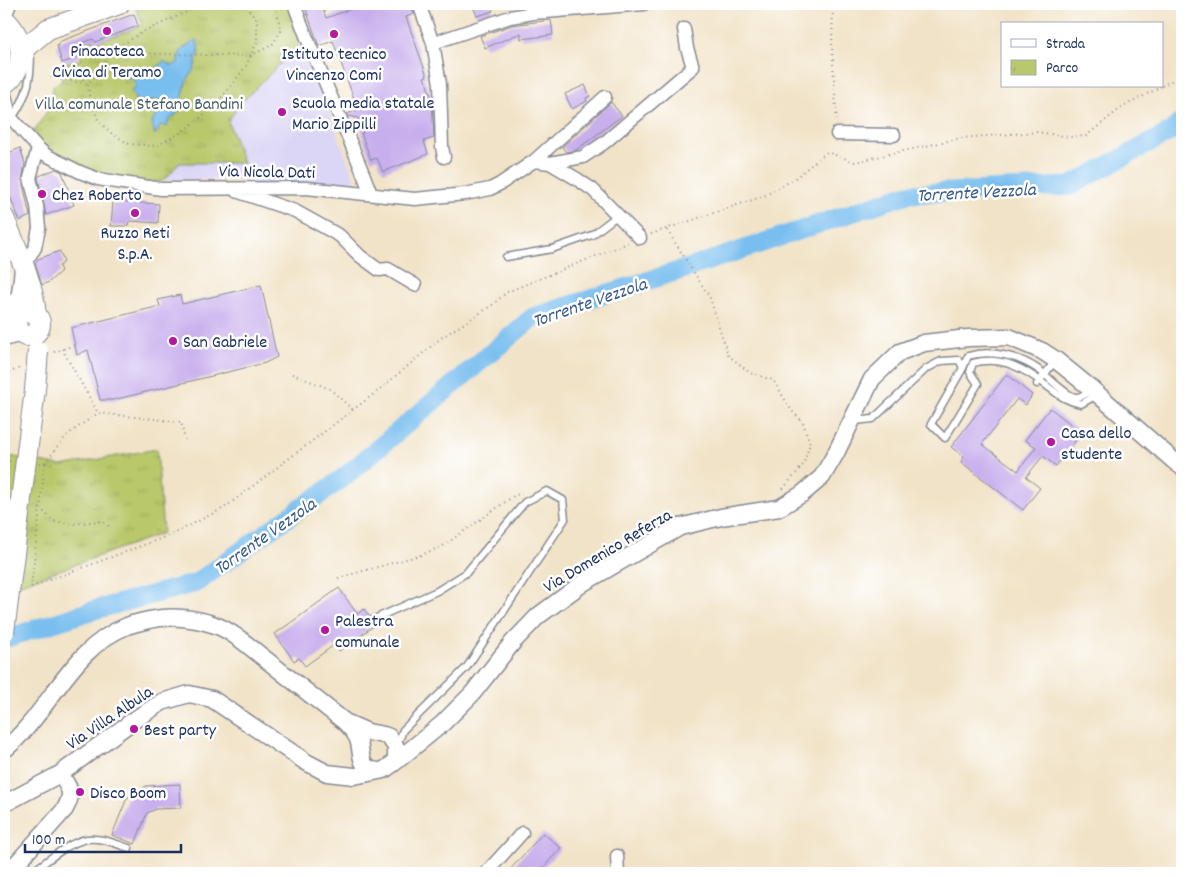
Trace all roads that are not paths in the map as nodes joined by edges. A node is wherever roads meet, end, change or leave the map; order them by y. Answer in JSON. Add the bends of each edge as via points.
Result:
{"nodes":[{"id":1,"x":10,"y":4,"type":"edge"},
{"id":2,"x":115,"y":4,"type":"edge"},
{"id":3,"x":294,"y":4,"type":"edge"},
{"id":4,"x":419,"y":4,"type":"edge"},
{"id":5,"x":644,"y":4,"type":"edge"},
{"id":6,"x":7,"y":23,"type":"edge"},
{"id":7,"x":48,"y":29,"type":"junction"},
{"id":8,"x":684,"y":29,"type":"dead end"},
{"id":9,"x":432,"y":43,"type":"junction"},
{"id":10,"x":25,"y":58,"type":"junction"},
{"id":11,"x":4,"y":84,"type":"edge"},
{"id":12,"x":4,"y":92,"type":"edge"},
{"id":13,"x":605,"y":97,"type":"dead end"},
{"id":14,"x":8,"y":115,"type":"edge"},
{"id":15,"x":837,"y":134,"type":"road end"},
{"id":16,"x":894,"y":134,"type":"dead end"},
{"id":17,"x":38,"y":148,"type":"junction"},
{"id":18,"x":444,"y":156,"type":"dead end"},
{"id":19,"x":534,"y":160,"type":"junction"},
{"id":20,"x":550,"y":163,"type":"junction"},
{"id":21,"x":227,"y":188,"type":"junction"},
{"id":22,"x":371,"y":194,"type":"junction"},
{"id":23,"x":618,"y":215,"type":"junction"},
{"id":24,"x":4,"y":218,"type":"edge"},
{"id":25,"x":640,"y":238,"type":"road end"},
{"id":26,"x":506,"y":257,"type":"dead end"},
{"id":27,"x":23,"y":264,"type":"junction"},
{"id":28,"x":415,"y":285,"type":"dead end"},
{"id":29,"x":21,"y":328,"type":"edge"},
{"id":30,"x":1056,"y":360,"type":"junction"},
{"id":31,"x":963,"y":368,"type":"junction"},
{"id":32,"x":1044,"y":374,"type":"junction"},
{"id":33,"x":1038,"y":382,"type":"junction"},
{"id":34,"x":1095,"y":392,"type":"junction"},
{"id":35,"x":851,"y":421,"type":"junction"},
{"id":36,"x":1182,"y":467,"type":"edge"},
{"id":37,"x":374,"y":619,"type":"dead end"},
{"id":38,"x":4,"y":632,"type":"edge"},
{"id":39,"x":472,"y":694,"type":"junction"},
{"id":40,"x":345,"y":722,"type":"junction"},
{"id":41,"x":389,"y":736,"type":"junction"},
{"id":42,"x":4,"y":750,"type":"edge"},
{"id":43,"x":360,"y":753,"type":"junction"},
{"id":44,"x":394,"y":763,"type":"junction"},
{"id":45,"x":378,"y":771,"type":"junction"},
{"id":46,"x":60,"y":774,"type":"junction"},
{"id":47,"x":340,"y":774,"type":"junction"},
{"id":48,"x":4,"y":803,"type":"edge"},
{"id":49,"x":522,"y":833,"type":"dead end"},
{"id":50,"x":129,"y":848,"type":"dead end"},
{"id":51,"x":617,"y":856,"type":"dead end"},
{"id":52,"x":8,"y":873,"type":"edge"},
{"id":53,"x":30,"y":873,"type":"edge"},
{"id":54,"x":486,"y":873,"type":"edge"},
{"id":55,"x":618,"y":873,"type":"edge"}],
"edges":[{"from":1,"to":6,"type":"street"},
{"from":2,"to":7,"type":"main road"},
{"from":3,"to":22,"type":"street"},
{"from":4,"to":9,"type":"street"},
{"from":5,"to":9,"type":"street","via":[[510,17]]},
{"from":6,"to":7,"type":"main road"},
{"from":6,"to":10,"type":"main road","via":[[18,38]]},
{"from":7,"to":10,"type":"main road"},
{"from":8,"to":20,"type":"street","via":[[694,67],[583,157]]},
{"from":9,"to":18,"type":"street","via":[[440,84]]},
{"from":10,"to":11,"type":"main road"},
{"from":10,"to":14,"type":"lane","via":[[28,88],[22,104]]},
{"from":12,"to":14,"type":"street","name":"Via Nicola Dati"},
{"from":13,"to":19,"type":"street","name":"Via Nicola Dati"},
{"from":14,"to":17,"type":"street","name":"Via Nicola Dati"},
{"from":15,"to":16,"type":"street"},
{"from":17,"to":21,"type":"street","name":"Via Nicola Dati","via":[[80,172],[98,178],[161,188]]},
{"from":17,"to":27,"type":"street","via":[[30,178],[39,228],[35,248]]},
{"from":19,"to":20,"type":"street"},
{"from":19,"to":22,"type":"street","name":"Via Nicola Dati","via":[[490,189],[415,199]]},
{"from":20,"to":23,"type":"street","via":[[593,190]]},
{"from":21,"to":22,"type":"street","name":"Via Nicola Dati","via":[[306,188]]},
{"from":21,"to":28,"type":"street","via":[[295,211],[340,236],[379,270],[388,269]]},
{"from":23,"to":25,"type":"street"},
{"from":23,"to":26,"type":"lane","via":[[592,235],[552,249]]},
{"from":24,"to":27,"type":"main road"},
{"from":27,"to":29,"type":"street","via":[[22,289],[13,307]]},
{"from":27,"to":29,"type":"main road","via":[[33,296]]},
{"from":29,"to":38,"type":"main road","bridge":true,"via":[[35,390]]},
{"from":30,"to":32,"type":"lane"},
{"from":30,"to":34,"type":"street","name":"Via Domenico Referza"},
{"from":30,"to":35,"type":"street","name":"Via Domenico Referza","via":[[1010,337],[924,343],[900,352],[872,379]]},
{"from":31,"to":32,"type":"lane","via":[[968,356],[981,352],[1011,356]]},
{"from":31,"to":33,"type":"lane","via":[[931,424],[945,438],[978,384],[970,372],[973,363],[983,360],[1007,362],[1033,375]]},
{"from":31,"to":35,"type":"lane","via":[[958,360],[941,361],[926,369],[873,419]]},
{"from":32,"to":33,"type":"lane"},
{"from":32,"to":34,"type":"lane","via":[[1071,396]]},
{"from":33,"to":34,"type":"lane","via":[[1069,402],[1081,404]]},
{"from":34,"to":36,"type":"street","name":"Via Domenico Referza"},
{"from":35,"to":39,"type":"street","name":"Via Domenico Referza","via":[[822,477],[802,494],[779,508],[680,527],[584,583],[538,616]]},
{"from":37,"to":41,"type":"lane","via":[[437,591],[466,573],[525,502],[547,491],[562,500],[565,519],[467,667],[403,730]]},
{"from":39,"to":41,"type":"street","name":"Via Domenico Referza","via":[[426,728],[410,736]]},
{"from":39,"to":44,"type":"street","name":"Via Domenico Referza","via":[[442,724]]},
{"from":40,"to":41,"type":"street","via":[[368,732]]},
{"from":40,"to":42,"type":"street","via":[[221,627],[200,620],[163,617],[126,626],[98,642]]},
{"from":40,"to":43,"type":"street","via":[[358,738]]},
{"from":41,"to":43,"type":"street","via":[[366,739]]},
{"from":41,"to":44,"type":"street","via":[[396,746]]},
{"from":43,"to":45,"type":"street","via":[[367,767]]},
{"from":43,"to":47,"type":"street","via":[[350,770]]},
{"from":44,"to":45,"type":"street"},
{"from":45,"to":47,"type":"street","name":"Via Villa Albula","via":[[354,776]]},
{"from":46,"to":47,"type":"street","name":"Via Villa Albula","via":[[162,702],[189,694],[212,699],[306,762],[327,773]]},
{"from":46,"to":48,"type":"street","name":"Via Villa Albula"},
{"from":46,"to":52,"type":"street","via":[[70,789],[71,798]]},
{"from":49,"to":54,"type":"street"},
{"from":50,"to":53,"type":"lane","via":[[87,839],[71,845]]},
{"from":51,"to":55,"type":"street"}]}
